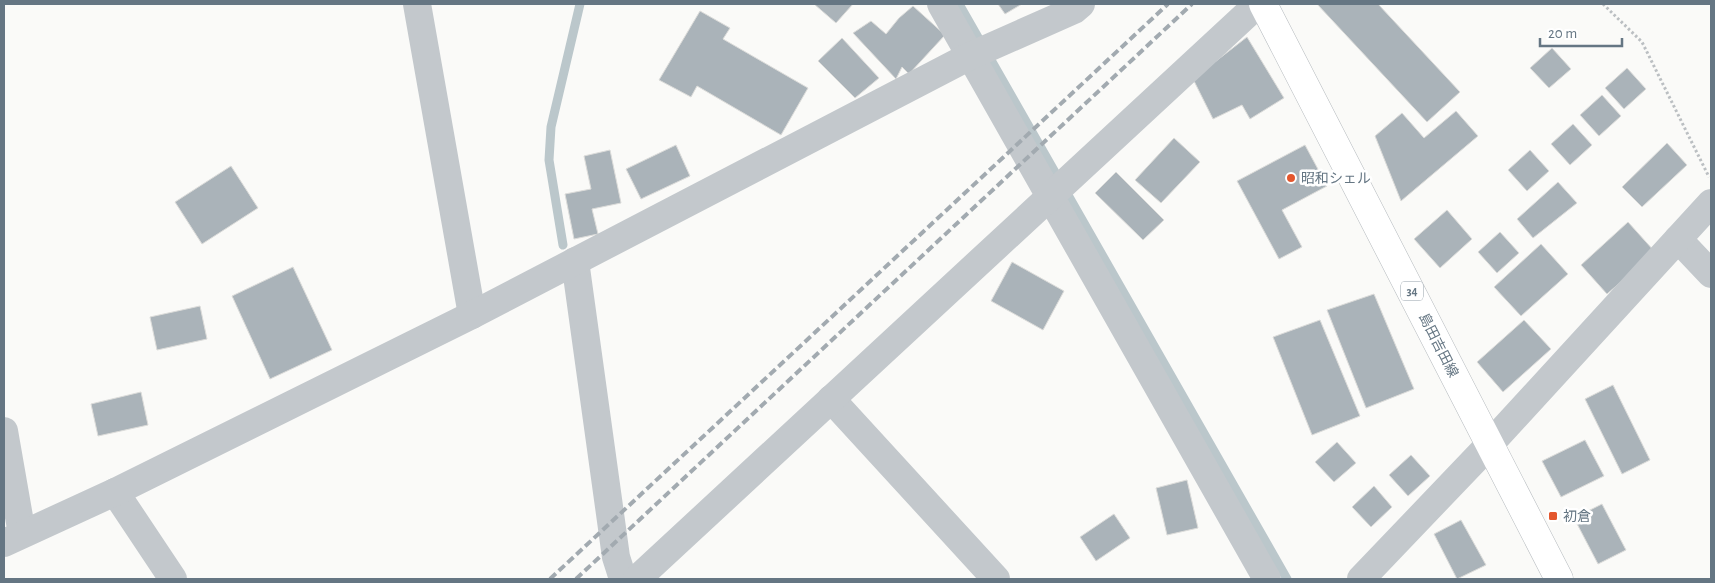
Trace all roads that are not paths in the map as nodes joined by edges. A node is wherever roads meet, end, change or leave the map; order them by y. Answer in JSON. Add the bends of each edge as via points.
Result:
{"nodes":[{"id":1,"x":417,"y":4,"type":"edge"},
{"id":2,"x":941,"y":4,"type":"edge"},
{"id":3,"x":1081,"y":4,"type":"edge"},
{"id":4,"x":1258,"y":4,"type":"edge"},
{"id":5,"x":1264,"y":4,"type":"edge"},
{"id":6,"x":970,"y":56,"type":"junction"},
{"id":7,"x":1050,"y":197,"type":"junction"},
{"id":8,"x":1711,"y":203,"type":"edge"},
{"id":9,"x":1678,"y":239,"type":"junction"},
{"id":10,"x":575,"y":261,"type":"junction"},
{"id":11,"x":1711,"y":274,"type":"edge"},
{"id":12,"x":472,"y":314,"type":"junction"},
{"id":13,"x":831,"y":400,"type":"junction"},
{"id":14,"x":4,"y":431,"type":"edge"},
{"id":15,"x":1490,"y":444,"type":"junction"},
{"id":16,"x":115,"y":492,"type":"junction"},
{"id":17,"x":13,"y":538,"type":"edge"},
{"id":18,"x":173,"y":579,"type":"edge"},
{"id":19,"x":623,"y":579,"type":"edge"},
{"id":20,"x":637,"y":579,"type":"edge"},
{"id":21,"x":996,"y":579,"type":"edge"},
{"id":22,"x":1267,"y":579,"type":"edge"},
{"id":23,"x":1361,"y":579,"type":"edge"},
{"id":24,"x":1559,"y":579,"type":"edge"}],
"edges":[{"from":1,"to":12,"type":"street"},
{"from":2,"to":6,"type":"street"},
{"from":3,"to":6,"type":"street"},
{"from":4,"to":7,"type":"street"},
{"from":5,"to":15,"type":"main road","name":"島田吉田線","number":"34"},
{"from":6,"to":7,"type":"street"},
{"from":6,"to":10,"type":"street"},
{"from":7,"to":13,"type":"street"},
{"from":7,"to":22,"type":"street"},
{"from":8,"to":9,"type":"street"},
{"from":9,"to":11,"type":"street"},
{"from":9,"to":15,"type":"street"},
{"from":10,"to":12,"type":"street"},
{"from":10,"to":19,"type":"street","via":[[616,557]]},
{"from":12,"to":16,"type":"street"},
{"from":13,"to":20,"type":"street"},
{"from":13,"to":21,"type":"street"},
{"from":14,"to":17,"type":"street"},
{"from":15,"to":23,"type":"street"},
{"from":15,"to":24,"type":"main road","name":"島田吉田線","number":"34"},
{"from":16,"to":17,"type":"street"},
{"from":16,"to":18,"type":"street"}]}
